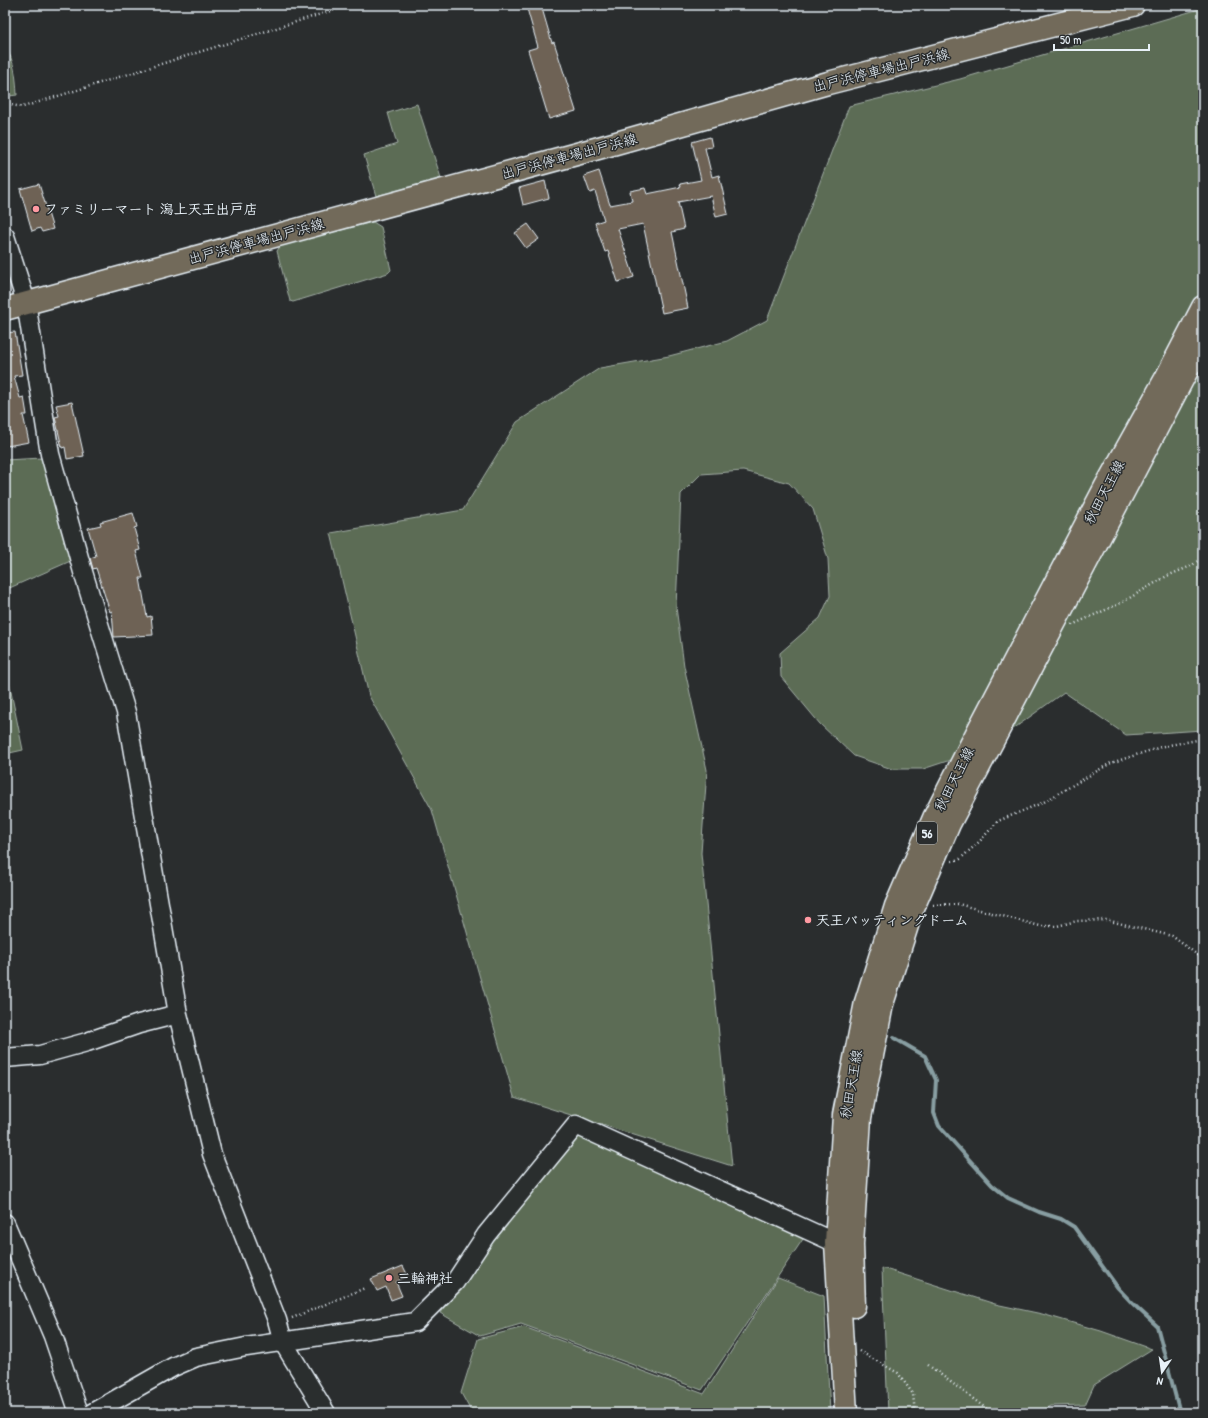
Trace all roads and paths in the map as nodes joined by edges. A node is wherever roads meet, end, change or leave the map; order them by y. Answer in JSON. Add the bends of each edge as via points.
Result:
{"nodes":[{"id":1,"x":350,"y":5,"type":"edge"},
{"id":2,"x":1133,"y":5,"type":"edge"},
{"id":3,"x":5,"y":101,"type":"edge"},
{"id":4,"x":5,"y":236,"type":"edge"},
{"id":5,"x":26,"y":302,"type":"junction"},
{"id":6,"x":1203,"y":307,"type":"edge"},
{"id":7,"x":5,"y":309,"type":"edge"},
{"id":8,"x":1203,"y":340,"type":"edge"},
{"id":9,"x":1203,"y":557,"type":"edge"},
{"id":10,"x":1052,"y":628,"type":"junction"},
{"id":11,"x":1203,"y":739,"type":"edge"},
{"id":12,"x":934,"y":859,"type":"junction"},
{"id":13,"x":913,"y":907,"type":"junction"},
{"id":14,"x":1203,"y":959,"type":"edge"},
{"id":15,"x":178,"y":1014,"type":"junction"},
{"id":16,"x":5,"y":1058,"type":"edge"},
{"id":17,"x":5,"y":1223,"type":"edge"},
{"id":18,"x":836,"y":1243,"type":"junction"},
{"id":19,"x":365,"y":1288,"type":"dead end"},
{"id":20,"x":278,"y":1324,"type":"junction"},
{"id":21,"x":283,"y":1342,"type":"junction"},
{"id":22,"x":856,"y":1349,"type":"junction"},
{"id":23,"x":928,"y":1365,"type":"dead end"},
{"id":24,"x":79,"y":1413,"type":"edge"},
{"id":25,"x":92,"y":1413,"type":"edge"},
{"id":26,"x":326,"y":1413,"type":"edge"},
{"id":27,"x":846,"y":1413,"type":"edge"},
{"id":28,"x":861,"y":1413,"type":"edge"},
{"id":29,"x":915,"y":1413,"type":"edge"},
{"id":30,"x":992,"y":1413,"type":"edge"}],
"edges":[{"from":1,"to":3,"type":"path","via":[[23,107]]},
{"from":2,"to":5,"type":"main road","name":"出戸浜停車場出戸浜線","via":[[828,83],[580,154]]},
{"from":4,"to":5,"type":"street"},
{"from":5,"to":7,"type":"main road","name":"出戸浜停車場出戸浜線"},
{"from":5,"to":15,"type":"street","via":[[50,454],[126,712]]},
{"from":6,"to":18,"type":"main road","name":"秋田天王線","number":"56","via":[[962,763],[934,818],[896,906],[866,1002],[844,1115]]},
{"from":8,"to":10,"type":"main road","name":"秋田天王線","number":"56"},
{"from":9,"to":10,"type":"path","via":[[1121,603],[1068,626]]},
{"from":10,"to":12,"type":"main road","name":"秋田天王線","number":"56","via":[[949,824]]},
{"from":11,"to":12,"type":"path","via":[[1164,746],[1111,763],[1042,803],[998,821],[960,859],[946,862]]},
{"from":12,"to":13,"type":"main road","name":"秋田天王線","number":"56"},
{"from":13,"to":14,"type":"path","via":[[958,904],[1040,926],[1106,920],[1172,936]]},
{"from":13,"to":22,"type":"main road","name":"秋田天王線","number":"56","via":[[882,1004],[860,1118],[852,1244]]},
{"from":15,"to":16,"type":"street","via":[[40,1055]]},
{"from":15,"to":20,"type":"street","via":[[212,1154]]},
{"from":17,"to":24,"type":"street","via":[[53,1336]]},
{"from":18,"to":21,"type":"street","via":[[576,1125],[486,1235],[455,1282],[415,1322]]},
{"from":18,"to":27,"type":"main road","name":"秋田天王線","number":"56"},
{"from":19,"to":20,"type":"path"},
{"from":20,"to":21,"type":"street"},
{"from":21,"to":25,"type":"street","via":[[196,1357],[173,1367]]},
{"from":21,"to":26,"type":"street"},
{"from":22,"to":28,"type":"main road","name":"秋田天王線","number":"56"},
{"from":22,"to":29,"type":"path","via":[[898,1373],[912,1394]]},
{"from":23,"to":30,"type":"path"}]}
